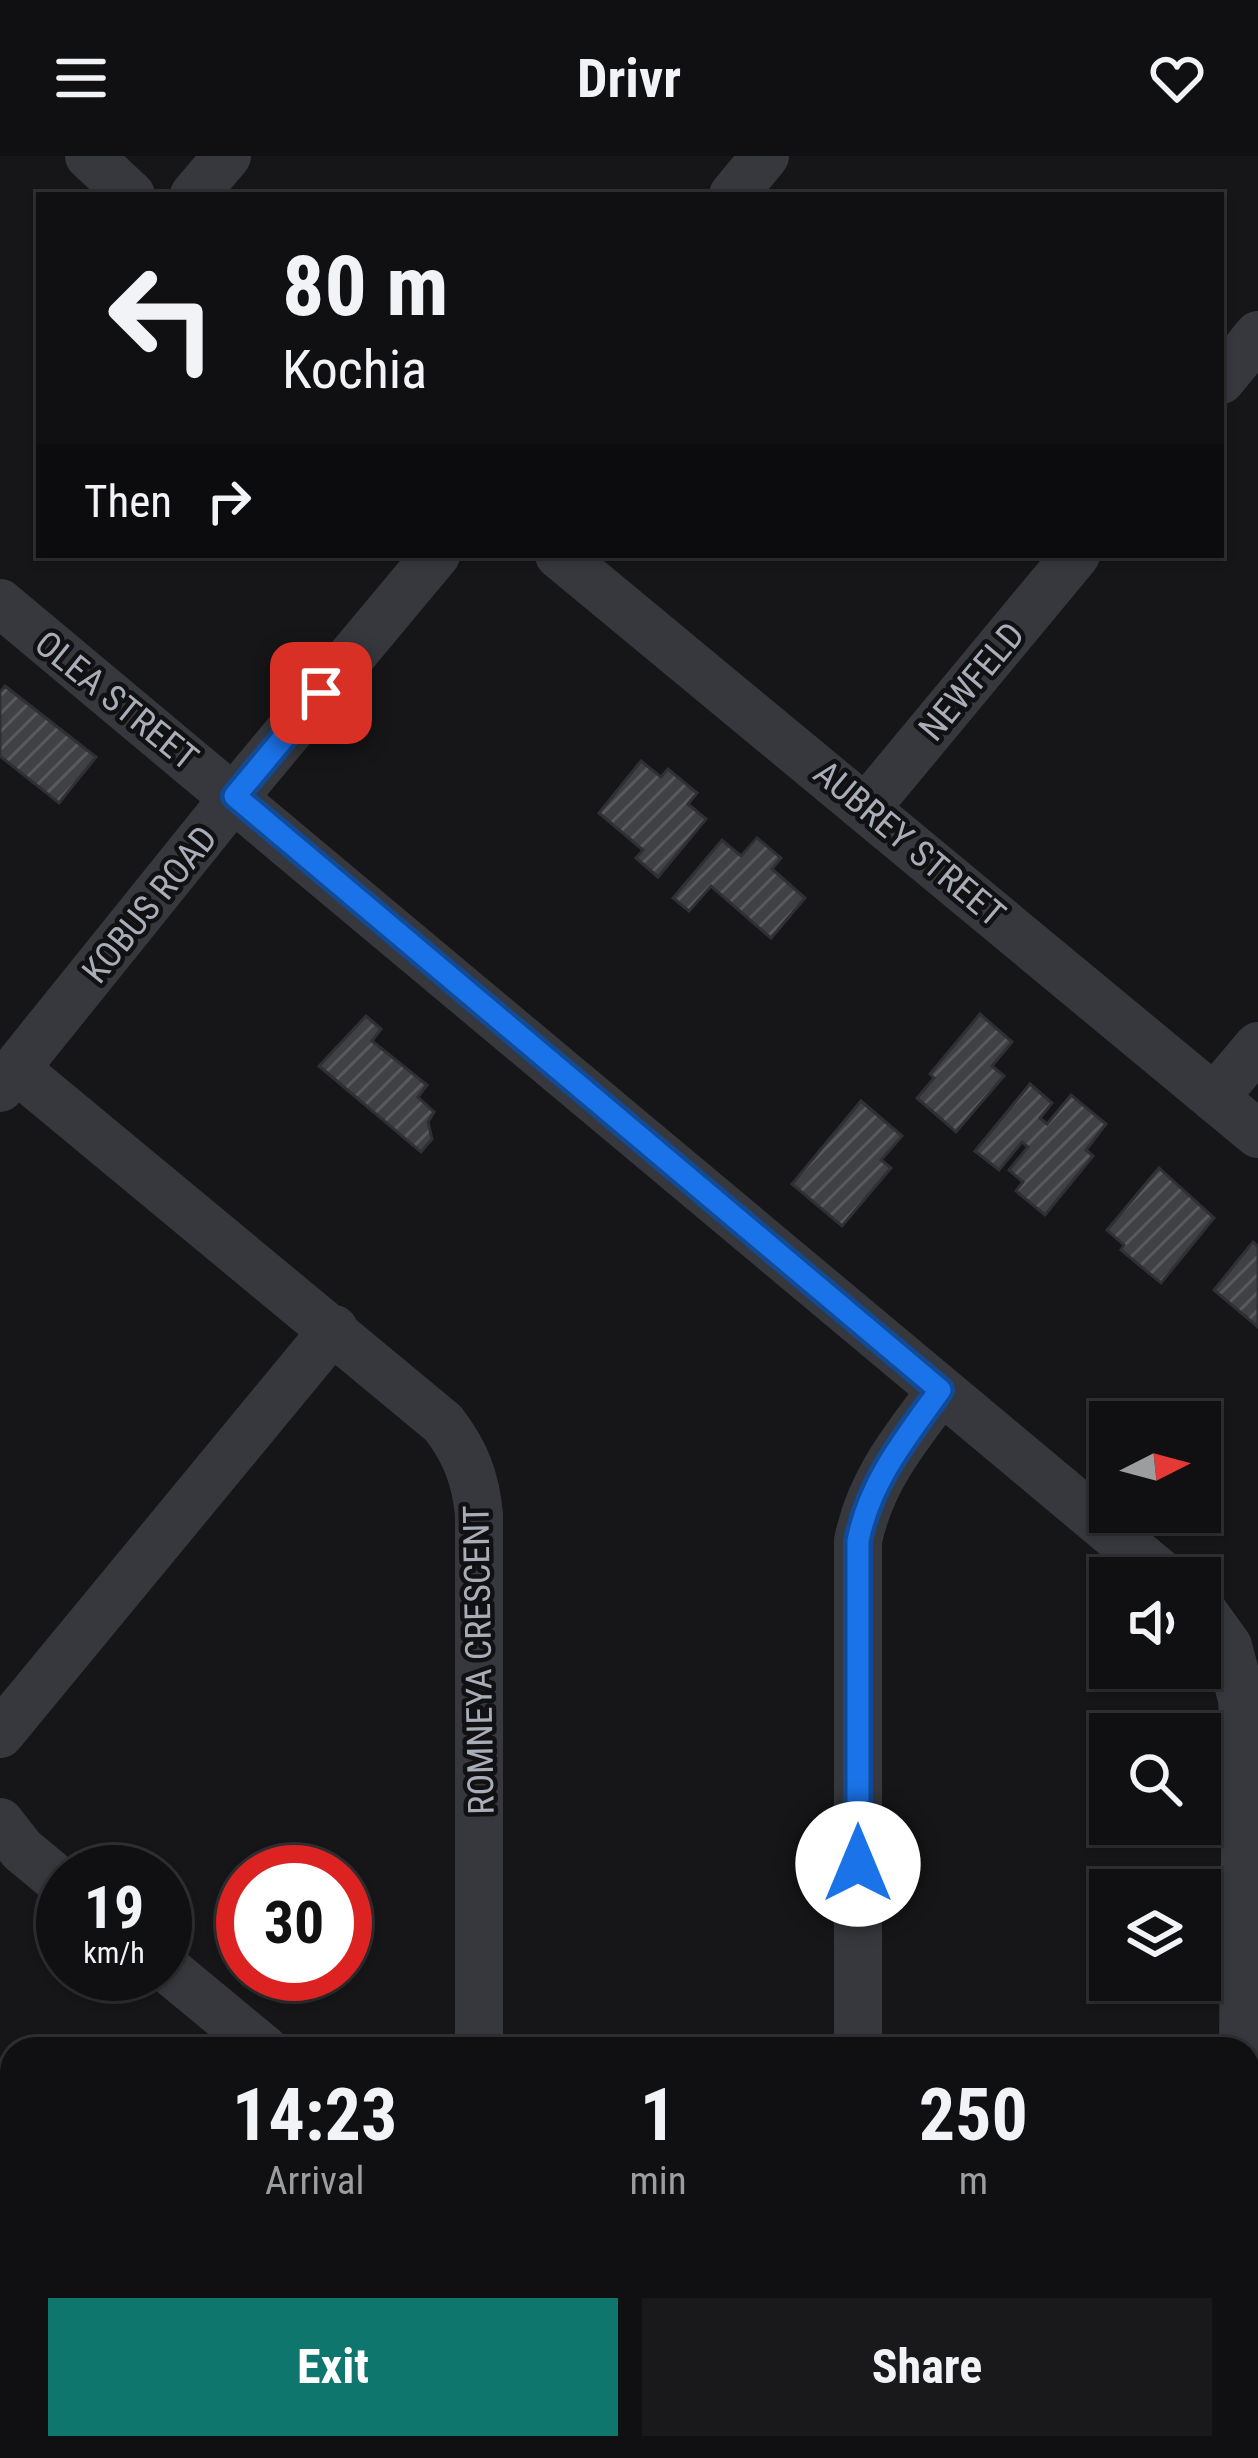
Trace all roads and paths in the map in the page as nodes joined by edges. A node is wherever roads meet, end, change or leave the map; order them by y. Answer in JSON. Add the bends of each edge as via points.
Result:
{"nodes":[{"id":1,"x":89,"y":156,"type":"edge"},
{"id":2,"x":227,"y":156,"type":"edge"},
{"id":3,"x":765,"y":156,"type":"edge"},
{"id":4,"x":127,"y":192,"type":"edge"},
{"id":5,"x":197,"y":192,"type":"edge"},
{"id":6,"x":735,"y":192,"type":"edge"},
{"id":7,"x":1258,"y":335,"type":"edge"},
{"id":8,"x":1224,"y":376,"type":"edge"},
{"id":9,"x":433,"y":558,"type":"edge"},
{"id":10,"x":563,"y":558,"type":"edge"},
{"id":11,"x":1074,"y":558,"type":"edge"},
{"id":12,"x":0,"y":603,"type":"edge"},
{"id":13,"x":235,"y":796,"type":"junction"},
{"id":14,"x":867,"y":807,"type":"junction"},
{"id":15,"x":1258,"y":1046,"type":"edge"},
{"id":16,"x":8,"y":1079,"type":"edge"},
{"id":17,"x":1214,"y":1098,"type":"junction"},
{"id":18,"x":1258,"y":1134,"type":"edge"},
{"id":19,"x":334,"y":1329,"type":"junction"},
{"id":20,"x":940,"y":1390,"type":"junction"},
{"id":21,"x":1141,"y":1557,"type":"edge"},
{"id":22,"x":1221,"y":1636,"type":"edge"},
{"id":23,"x":0,"y":1735,"type":"edge"},
{"id":24,"x":0,"y":1822,"type":"edge"},
{"id":25,"x":36,"y":1862,"type":"edge"},
{"id":26,"x":192,"y":1989,"type":"edge"},
{"id":27,"x":250,"y":2037,"type":"edge"},
{"id":28,"x":479,"y":2037,"type":"edge"},
{"id":29,"x":858,"y":2037,"type":"edge"},
{"id":30,"x":1243,"y":2037,"type":"edge"}],
"edges":[{"from":1,"to":4,"type":"street"},
{"from":2,"to":5,"type":"street"},
{"from":3,"to":6,"type":"street"},
{"from":7,"to":8,"type":"street"},
{"from":9,"to":13,"type":"street","name":"KOBUS ROAD"},
{"from":10,"to":14,"type":"street","name":"AUBREY STREET"},
{"from":11,"to":14,"type":"street","name":"NEWFELD"},
{"from":12,"to":13,"type":"street","name":"OLEA STREET"},
{"from":13,"to":16,"type":"street","name":"KOBUS ROAD"},
{"from":13,"to":20,"type":"street","name":"OLEA STREET"},
{"from":14,"to":17,"type":"street","name":"AUBREY STREET"},
{"from":15,"to":17,"type":"street"},
{"from":16,"to":19,"type":"street","name":"ROMNEYA CRESCENT"},
{"from":17,"to":18,"type":"street","name":"AUBREY STREET"},
{"from":19,"to":23,"type":"street"},
{"from":19,"to":28,"type":"street","name":"ROMNEYA CRESCENT","via":[[442,1423],[477,1491]]},
{"from":20,"to":21,"type":"street","name":"OLEA STREET"},
{"from":20,"to":29,"type":"street","via":[[877,1481],[858,1541]]},
{"from":22,"to":30,"type":"street","via":[[1242,1699],[1246,1755]]},
{"from":24,"to":25,"type":"street"},
{"from":26,"to":27,"type":"street"}]}
